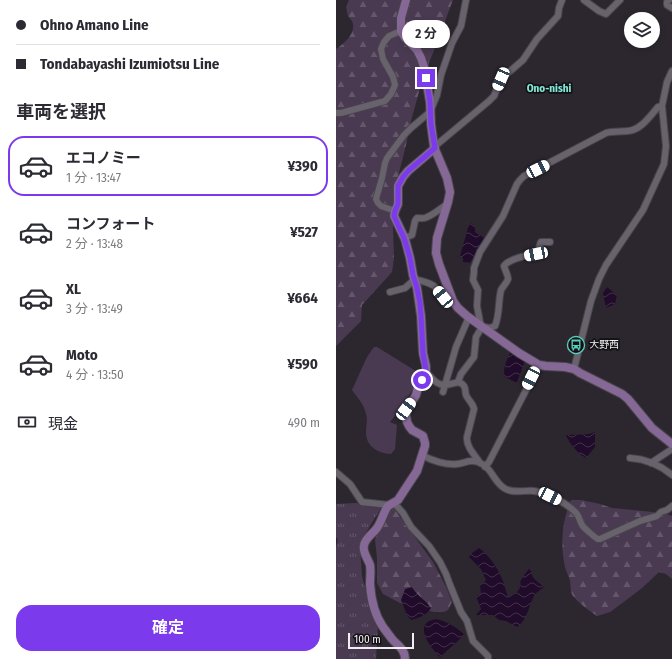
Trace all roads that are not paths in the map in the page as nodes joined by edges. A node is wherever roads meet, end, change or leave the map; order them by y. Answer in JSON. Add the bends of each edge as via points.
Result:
{"nodes":[{"id":1,"x":406,"y":0,"type":"edge"},
{"id":2,"x":466,"y":0,"type":"edge"},
{"id":3,"x":562,"y":0,"type":"edge"},
{"id":4,"x":567,"y":0,"type":"edge"},
{"id":5,"x":584,"y":0,"type":"edge"},
{"id":6,"x":620,"y":0,"type":"edge"},
{"id":7,"x":669,"y":0,"type":"edge"},
{"id":8,"x":559,"y":8,"type":"junction"},
{"id":9,"x":672,"y":8,"type":"edge"},
{"id":10,"x":401,"y":31,"type":"junction"},
{"id":11,"x":672,"y":71,"type":"edge"},
{"id":12,"x":662,"y":106,"type":"junction"},
{"id":13,"x":430,"y":112,"type":"junction"},
{"id":14,"x":336,"y":113,"type":"edge"},
{"id":15,"x":434,"y":147,"type":"junction"},
{"id":16,"x":448,"y":204,"type":"junction"},
{"id":17,"x":395,"y":211,"type":"junction"},
{"id":18,"x":404,"y":238,"type":"junction"},
{"id":19,"x":550,"y":242,"type":"dead end"},
{"id":20,"x":415,"y":279,"type":"junction"},
{"id":21,"x":390,"y":292,"type":"dead end"},
{"id":22,"x":454,"y":304,"type":"junction"},
{"id":23,"x":469,"y":317,"type":"junction"},
{"id":24,"x":482,"y":327,"type":"junction"},
{"id":25,"x":538,"y":365,"type":"junction"},
{"id":26,"x":574,"y":370,"type":"junction"},
{"id":27,"x":429,"y":375,"type":"dead end"},
{"id":28,"x":458,"y":382,"type":"junction"},
{"id":29,"x":444,"y":389,"type":"junction"},
{"id":30,"x":672,"y":444,"type":"edge"},
{"id":31,"x":672,"y":449,"type":"edge"},
{"id":32,"x":422,"y":455,"type":"junction"},
{"id":33,"x":630,"y":458,"type":"dead end"},
{"id":34,"x":430,"y":459,"type":"junction"},
{"id":35,"x":651,"y":463,"type":"junction"},
{"id":36,"x":419,"y":464,"type":"junction"},
{"id":37,"x":483,"y":465,"type":"junction"},
{"id":38,"x":336,"y":472,"type":"edge"},
{"id":39,"x":672,"y":475,"type":"edge"},
{"id":40,"x":392,"y":504,"type":"junction"},
{"id":41,"x":672,"y":506,"type":"edge"},
{"id":42,"x":405,"y":659,"type":"edge"},
{"id":43,"x":488,"y":659,"type":"edge"}],
"edges":[{"from":1,"to":10,"type":"main road","via":[[400,18]]},
{"from":2,"to":13,"type":"street","via":[[461,26],[452,43]]},
{"from":3,"to":8,"type":"street"},
{"from":4,"to":8,"type":"street"},
{"from":5,"to":6,"type":"street","via":[[606,14]]},
{"from":7,"to":9,"type":"street","via":[[667,5]]},
{"from":8,"to":15,"type":"street","via":[[558,16],[536,40],[523,60],[501,79],[494,96]]},
{"from":10,"to":13,"type":"main road","via":[[421,58]]},
{"from":10,"to":14,"type":"street","via":[[389,36],[381,49],[395,85],[391,94],[385,100]]},
{"from":11,"to":12,"type":"street"},
{"from":12,"to":24,"type":"street","via":[[658,107],[639,128],[606,133],[520,180],[503,216],[480,252],[474,268],[473,280],[478,290],[477,306]]},
{"from":12,"to":26,"type":"street","via":[[666,146],[664,164],[643,210],[599,279]]},
{"from":13,"to":15,"type":"main road"},
{"from":13,"to":17,"type":"street","via":[[404,135],[386,158],[376,199],[381,206]]},
{"from":15,"to":16,"type":"main road","via":[[447,178],[450,192]]},
{"from":15,"to":17,"type":"main road","via":[[403,177],[398,186],[398,204]]},
{"from":16,"to":18,"type":"street","via":[[426,218],[418,218],[412,235]]},
{"from":16,"to":22,"type":"main road","via":[[437,238],[436,253]]},
{"from":17,"to":18,"type":"main road","via":[[394,216]]},
{"from":18,"to":20,"type":"main road"},
{"from":19,"to":24,"type":"street","via":[[541,242],[536,254],[506,263],[504,266],[508,278],[502,289],[498,318],[495,326]]},
{"from":20,"to":21,"type":"street","via":[[404,288]]},
{"from":20,"to":22,"type":"street","via":[[433,285]]},
{"from":20,"to":32,"type":"main road","via":[[420,303],[426,371],[416,395],[406,409],[406,422],[425,439]]},
{"from":22,"to":23,"type":"main road"},
{"from":23,"to":24,"type":"main road"},
{"from":23,"to":29,"type":"street","via":[[456,347]]},
{"from":24,"to":25,"type":"main road"},
{"from":24,"to":28,"type":"street","via":[[476,337],[474,357]]},
{"from":25,"to":26,"type":"main road"},
{"from":25,"to":37,"type":"street","via":[[489,462]]},
{"from":26,"to":30,"type":"main road","via":[[622,394],[652,428]]},
{"from":27,"to":29,"type":"street"},
{"from":28,"to":29,"type":"street"},
{"from":28,"to":37,"type":"street","via":[[464,386],[474,409],[466,441]]},
{"from":31,"to":35,"type":"street"},
{"from":32,"to":34,"type":"street"},
{"from":32,"to":36,"type":"main road"},
{"from":33,"to":35,"type":"street"},
{"from":34,"to":36,"type":"street"},
{"from":34,"to":37,"type":"street","via":[[451,464],[473,461]]},
{"from":35,"to":39,"type":"street"},
{"from":36,"to":40,"type":"main road","via":[[398,500]]},
{"from":37,"to":41,"type":"street","via":[[506,489],[514,492],[540,492],[563,502],[577,514],[582,526],[598,539],[657,516]]},
{"from":38,"to":40,"type":"street","via":[[350,484],[362,502]]},
{"from":40,"to":42,"type":"main road","via":[[363,547],[370,566],[374,609],[383,626],[401,647]]},
{"from":40,"to":43,"type":"street","via":[[403,513],[411,527],[440,562],[467,621],[473,641]]}]}
